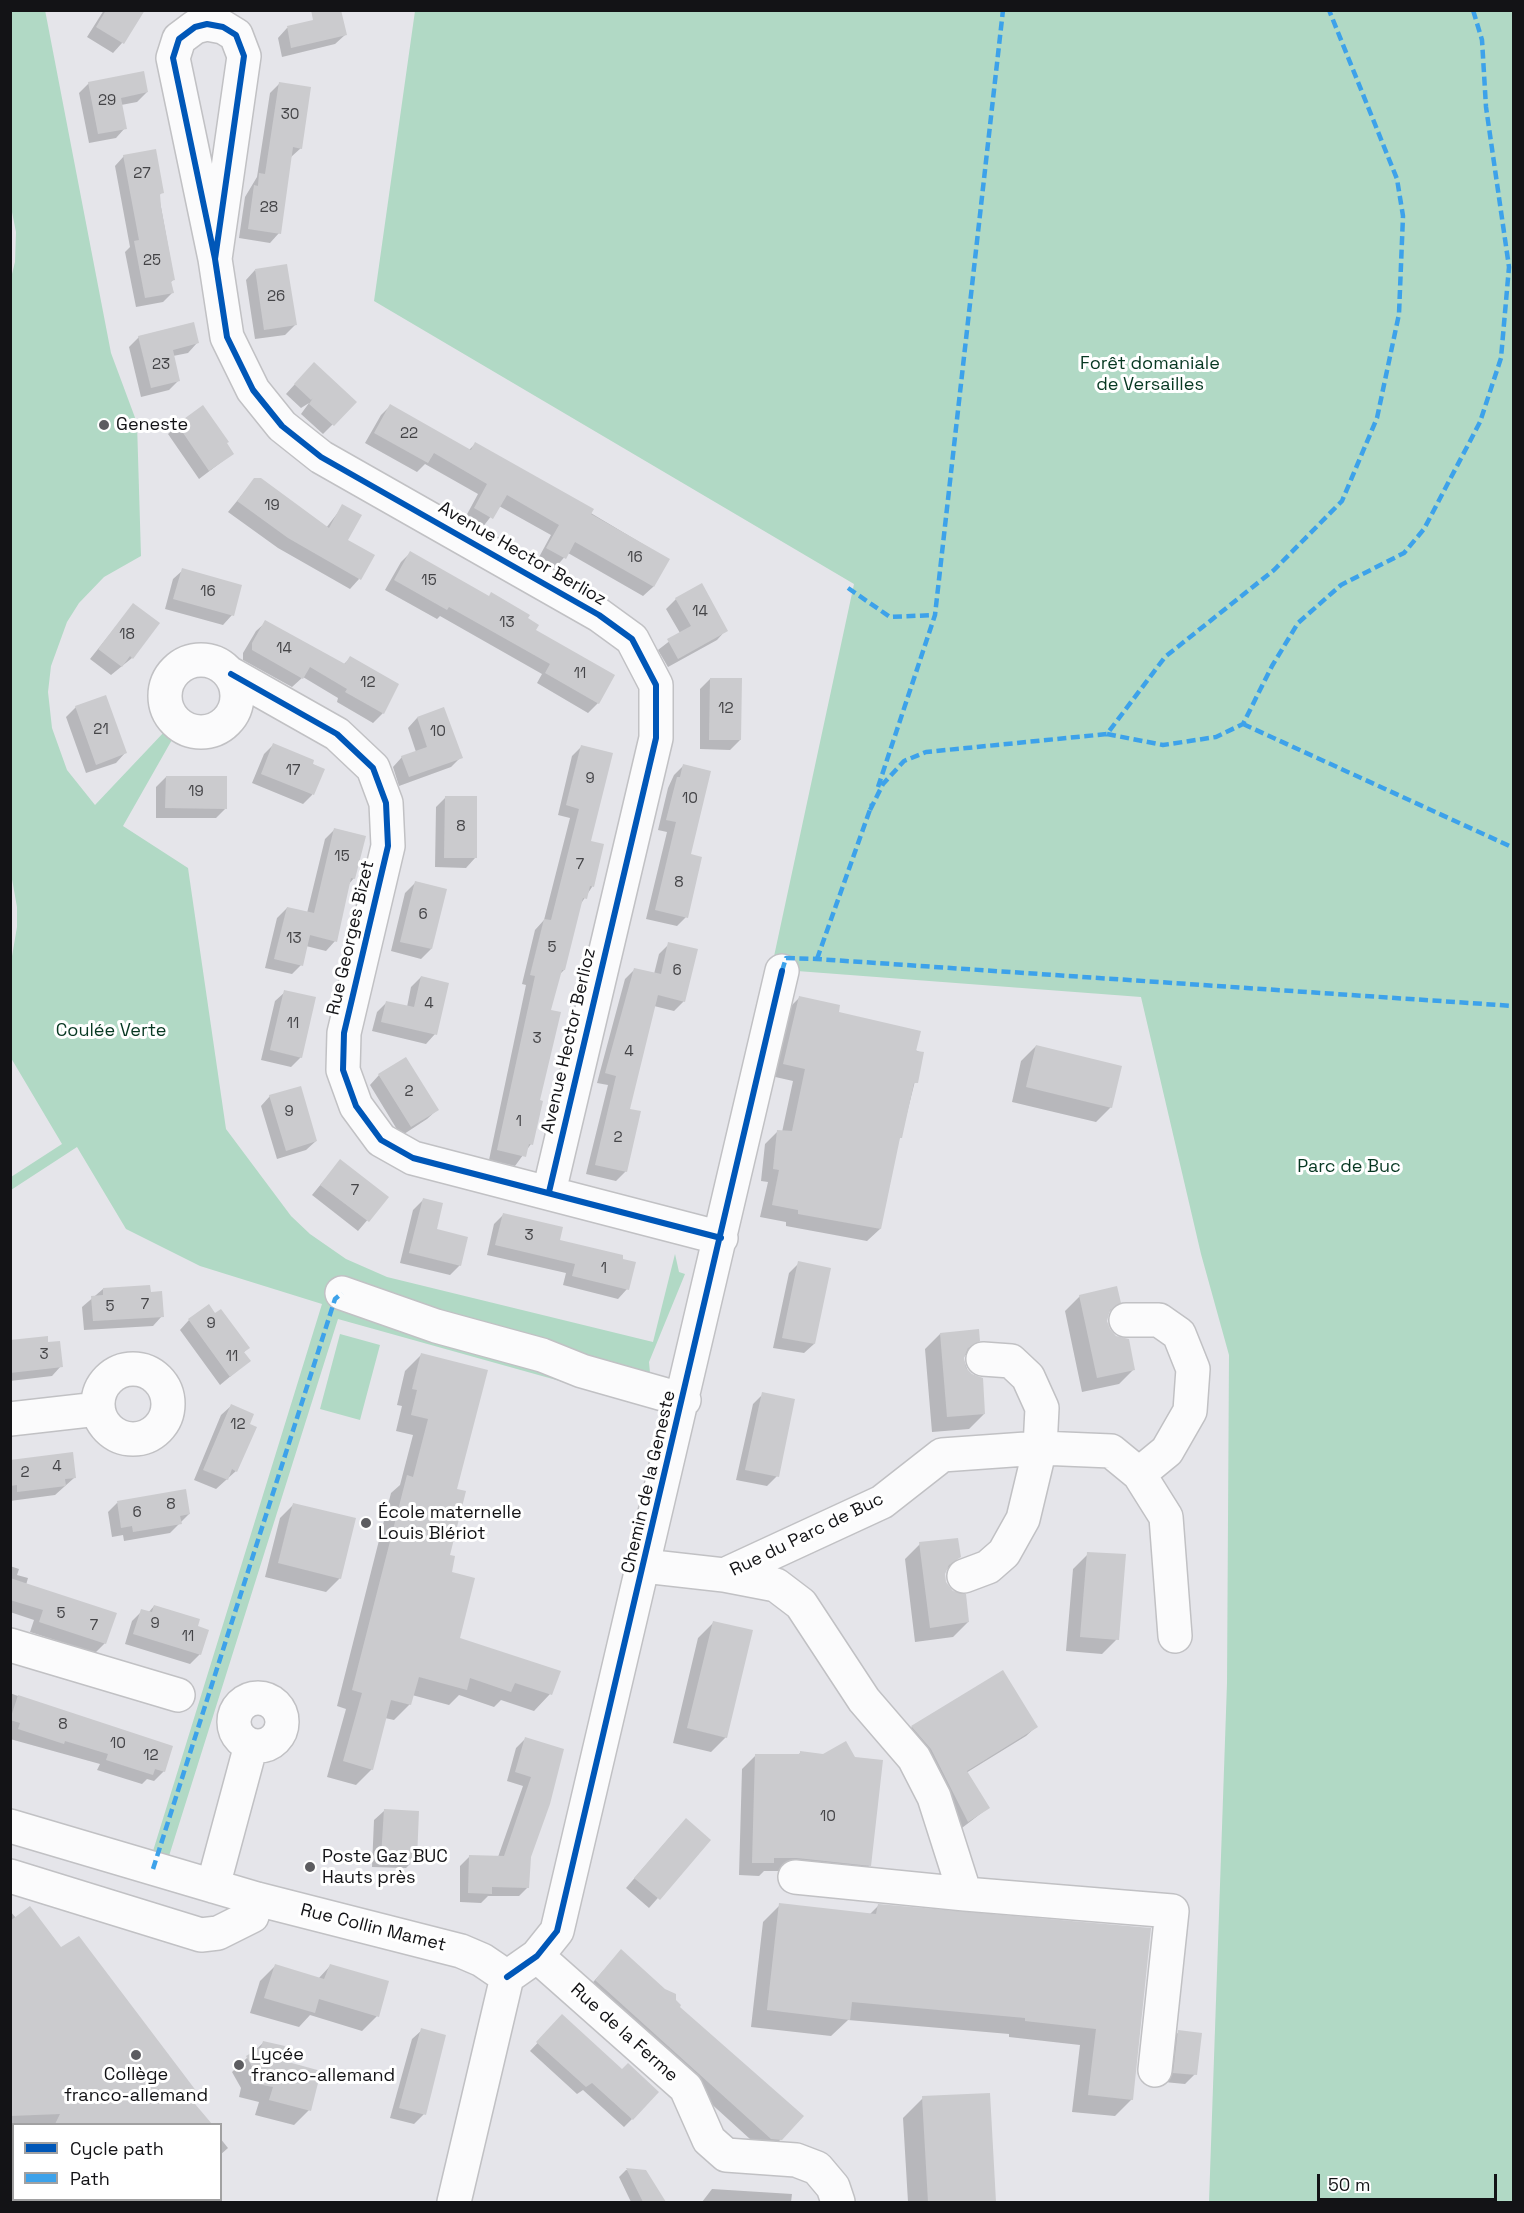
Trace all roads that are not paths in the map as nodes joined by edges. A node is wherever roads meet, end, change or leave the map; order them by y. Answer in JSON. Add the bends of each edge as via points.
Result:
{"nodes":[{"id":1,"x":215,"y":259,"type":"junction"},
{"id":2,"x":231,"y":674,"type":"junction"},
{"id":3,"x":300,"y":714,"type":"junction"},
{"id":4,"x":227,"y":721,"type":"junction"},
{"id":5,"x":782,"y":971,"type":"dead end"},
{"id":6,"x":549,"y":1192,"type":"junction"},
{"id":7,"x":722,"y":1238,"type":"junction"},
{"id":8,"x":342,"y":1293,"type":"dead end"},
{"id":9,"x":1126,"y":1320,"type":"dead end"},
{"id":10,"x":983,"y":1359,"type":"dead end"},
{"id":11,"x":684,"y":1400,"type":"junction"},
{"id":12,"x":98,"y":1409,"type":"dead end"},
{"id":13,"x":10,"y":1419,"type":"edge"},
{"id":14,"x":1040,"y":1448,"type":"junction"},
{"id":15,"x":1139,"y":1474,"type":"junction"},
{"id":16,"x":644,"y":1566,"type":"junction"},
{"id":17,"x":724,"y":1575,"type":"junction"},
{"id":18,"x":964,"y":1576,"type":"dead end"},
{"id":19,"x":1175,"y":1636,"type":"dead end"},
{"id":20,"x":10,"y":1645,"type":"edge"},
{"id":21,"x":178,"y":1695,"type":"dead end"},
{"id":22,"x":251,"y":1745,"type":"dead end"},
{"id":23,"x":10,"y":1826,"type":"edge"},
{"id":24,"x":10,"y":1876,"type":"edge"},
{"id":25,"x":795,"y":1877,"type":"dead end"},
{"id":26,"x":213,"y":1886,"type":"junction"},
{"id":27,"x":965,"y":1894,"type":"junction"},
{"id":28,"x":258,"y":1899,"type":"junction"},
{"id":29,"x":537,"y":1956,"type":"junction"},
{"id":30,"x":507,"y":1977,"type":"junction"},
{"id":31,"x":1155,"y":2070,"type":"dead end"},
{"id":32,"x":454,"y":2202,"type":"edge"},
{"id":33,"x":838,"y":2202,"type":"edge"}],
"edges":[{"from":1,"to":1,"type":"street","name":"Avenue Hector Berlioz","via":[[244,56],[236,35],[207,24],[195,27],[179,39],[173,58]]},
{"from":1,"to":6,"type":"street","name":"Avenue Hector Berlioz","via":[[227,337],[253,390],[282,426],[321,457],[598,615],[632,639],[656,685],[656,738]]},
{"from":2,"to":3,"type":"street","name":"Rue Georges Bizet"},
{"from":2,"to":4,"type":"street","via":[[238,693]]},
{"from":2,"to":4,"type":"street","name":"Rue Georges Bizet","via":[[211,661],[194,660],[178,668],[165,688],[168,711],[184,728],[207,732]]},
{"from":3,"to":4,"type":"street","name":"Rue Georges Bizet"},
{"from":3,"to":6,"type":"street","name":"Rue Georges Bizet","via":[[337,734],[373,768],[386,803],[388,846],[344,1033],[343,1070],[356,1106],[381,1140],[413,1158]]},
{"from":5,"to":7,"type":"street","name":"Chemin de la Geneste"},
{"from":6,"to":7,"type":"street","name":"Rue Georges Bizet"},
{"from":7,"to":11,"type":"street","name":"Chemin de la Geneste"},
{"from":8,"to":11,"type":"street","via":[[436,1326]]},
{"from":9,"to":15,"type":"street","via":[[1159,1320],[1179,1334],[1192,1369],[1190,1411],[1167,1451]]},
{"from":10,"to":14,"type":"street","via":[[1011,1361],[1028,1377],[1042,1408]]},
{"from":11,"to":16,"type":"street","name":"Chemin de la Geneste"},
{"from":12,"to":13,"type":"street"},
{"from":14,"to":15,"type":"street","name":"Rue du Parc de Buc","via":[[1112,1451]]},
{"from":14,"to":17,"type":"street","name":"Rue du Parc de Buc","via":[[942,1455],[882,1502]]},
{"from":14,"to":18,"type":"street","via":[[1023,1519],[1004,1553],[988,1567]]},
{"from":15,"to":19,"type":"street","name":"Rue du Parc de Buc","via":[[1166,1517]]},
{"from":16,"to":17,"type":"street","name":"Rue du Parc de Buc"},
{"from":16,"to":29,"type":"street","name":"Chemin de la Geneste","via":[[558,1931]]},
{"from":17,"to":27,"type":"street","via":[[776,1585],[801,1604],[864,1700],[914,1758],[934,1797]]},
{"from":20,"to":21,"type":"street"},
{"from":22,"to":26,"type":"street"},
{"from":23,"to":26,"type":"street","name":"Rue Collin Mamet"},
{"from":24,"to":28,"type":"street","via":[[201,1935],[218,1933],[252,1916]]},
{"from":25,"to":27,"type":"street"},
{"from":26,"to":28,"type":"street","name":"Rue Collin Mamet"},
{"from":27,"to":31,"type":"street","via":[[1172,1911]]},
{"from":28,"to":30,"type":"street","name":"Rue Collin Mamet","via":[[461,1951]]},
{"from":29,"to":30,"type":"street","name":"Chemin de la Geneste"},
{"from":29,"to":33,"type":"street","name":"Rue de la Ferme","via":[[686,2088],[709,2140],[726,2156],[796,2160],[818,2168],[833,2187]]},
{"from":30,"to":32,"type":"street"}]}
